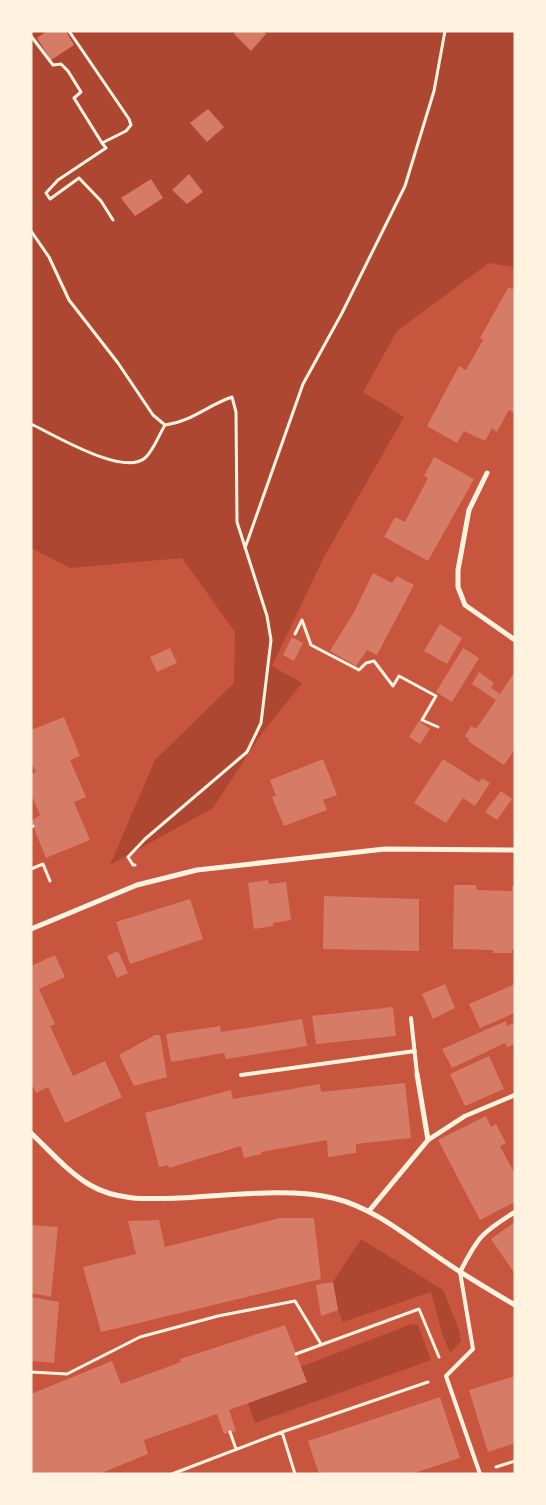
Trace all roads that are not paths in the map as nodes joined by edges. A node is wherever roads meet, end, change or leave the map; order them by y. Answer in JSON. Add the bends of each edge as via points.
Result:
{"nodes":[{"id":1,"x":487,"y":473,"type":"dead end"},
{"id":2,"x":515,"y":640,"type":"edge"},
{"id":3,"x":515,"y":850,"type":"edge"},
{"id":4,"x":31,"y":929,"type":"edge"},
{"id":5,"x":411,"y":1018,"type":"dead end"},
{"id":6,"x":415,"y":1051,"type":"junction"},
{"id":7,"x":241,"y":1074,"type":"dead end"},
{"id":8,"x":417,"y":1074,"type":"joint"},
{"id":9,"x":515,"y":1094,"type":"edge"},
{"id":10,"x":31,"y":1132,"type":"edge"},
{"id":11,"x":428,"y":1140,"type":"junction"},
{"id":12,"x":369,"y":1211,"type":"junction"},
{"id":13,"x":515,"y":1212,"type":"edge"},
{"id":14,"x":460,"y":1272,"type":"junction"},
{"id":15,"x":515,"y":1305,"type":"edge"},
{"id":16,"x":480,"y":1474,"type":"edge"}],
"edges":[{"from":1,"to":2,"type":"street","via":[[470,510],[458,570],[458,587],[465,605]]},
{"from":3,"to":4,"type":"street","via":[[385,849],[197,870],[137,885]]},
{"from":5,"to":6,"type":"lane"},
{"from":6,"to":7,"type":"lane"},
{"from":6,"to":8,"type":"lane"},
{"from":8,"to":11,"type":"street"},
{"from":9,"to":11,"type":"street","via":[[465,1116]]},
{"from":10,"to":12,"type":"street","via":[[62,1164],[91,1186],[123,1197],[310,1194],[333,1198]]},
{"from":11,"to":12,"type":"street"},
{"from":12,"to":14,"type":"street"},
{"from":13,"to":14,"type":"street","via":[[486,1230]]},
{"from":14,"to":15,"type":"street"},
{"from":14,"to":16,"type":"lane","via":[[472,1348],[446,1376]]}]}
